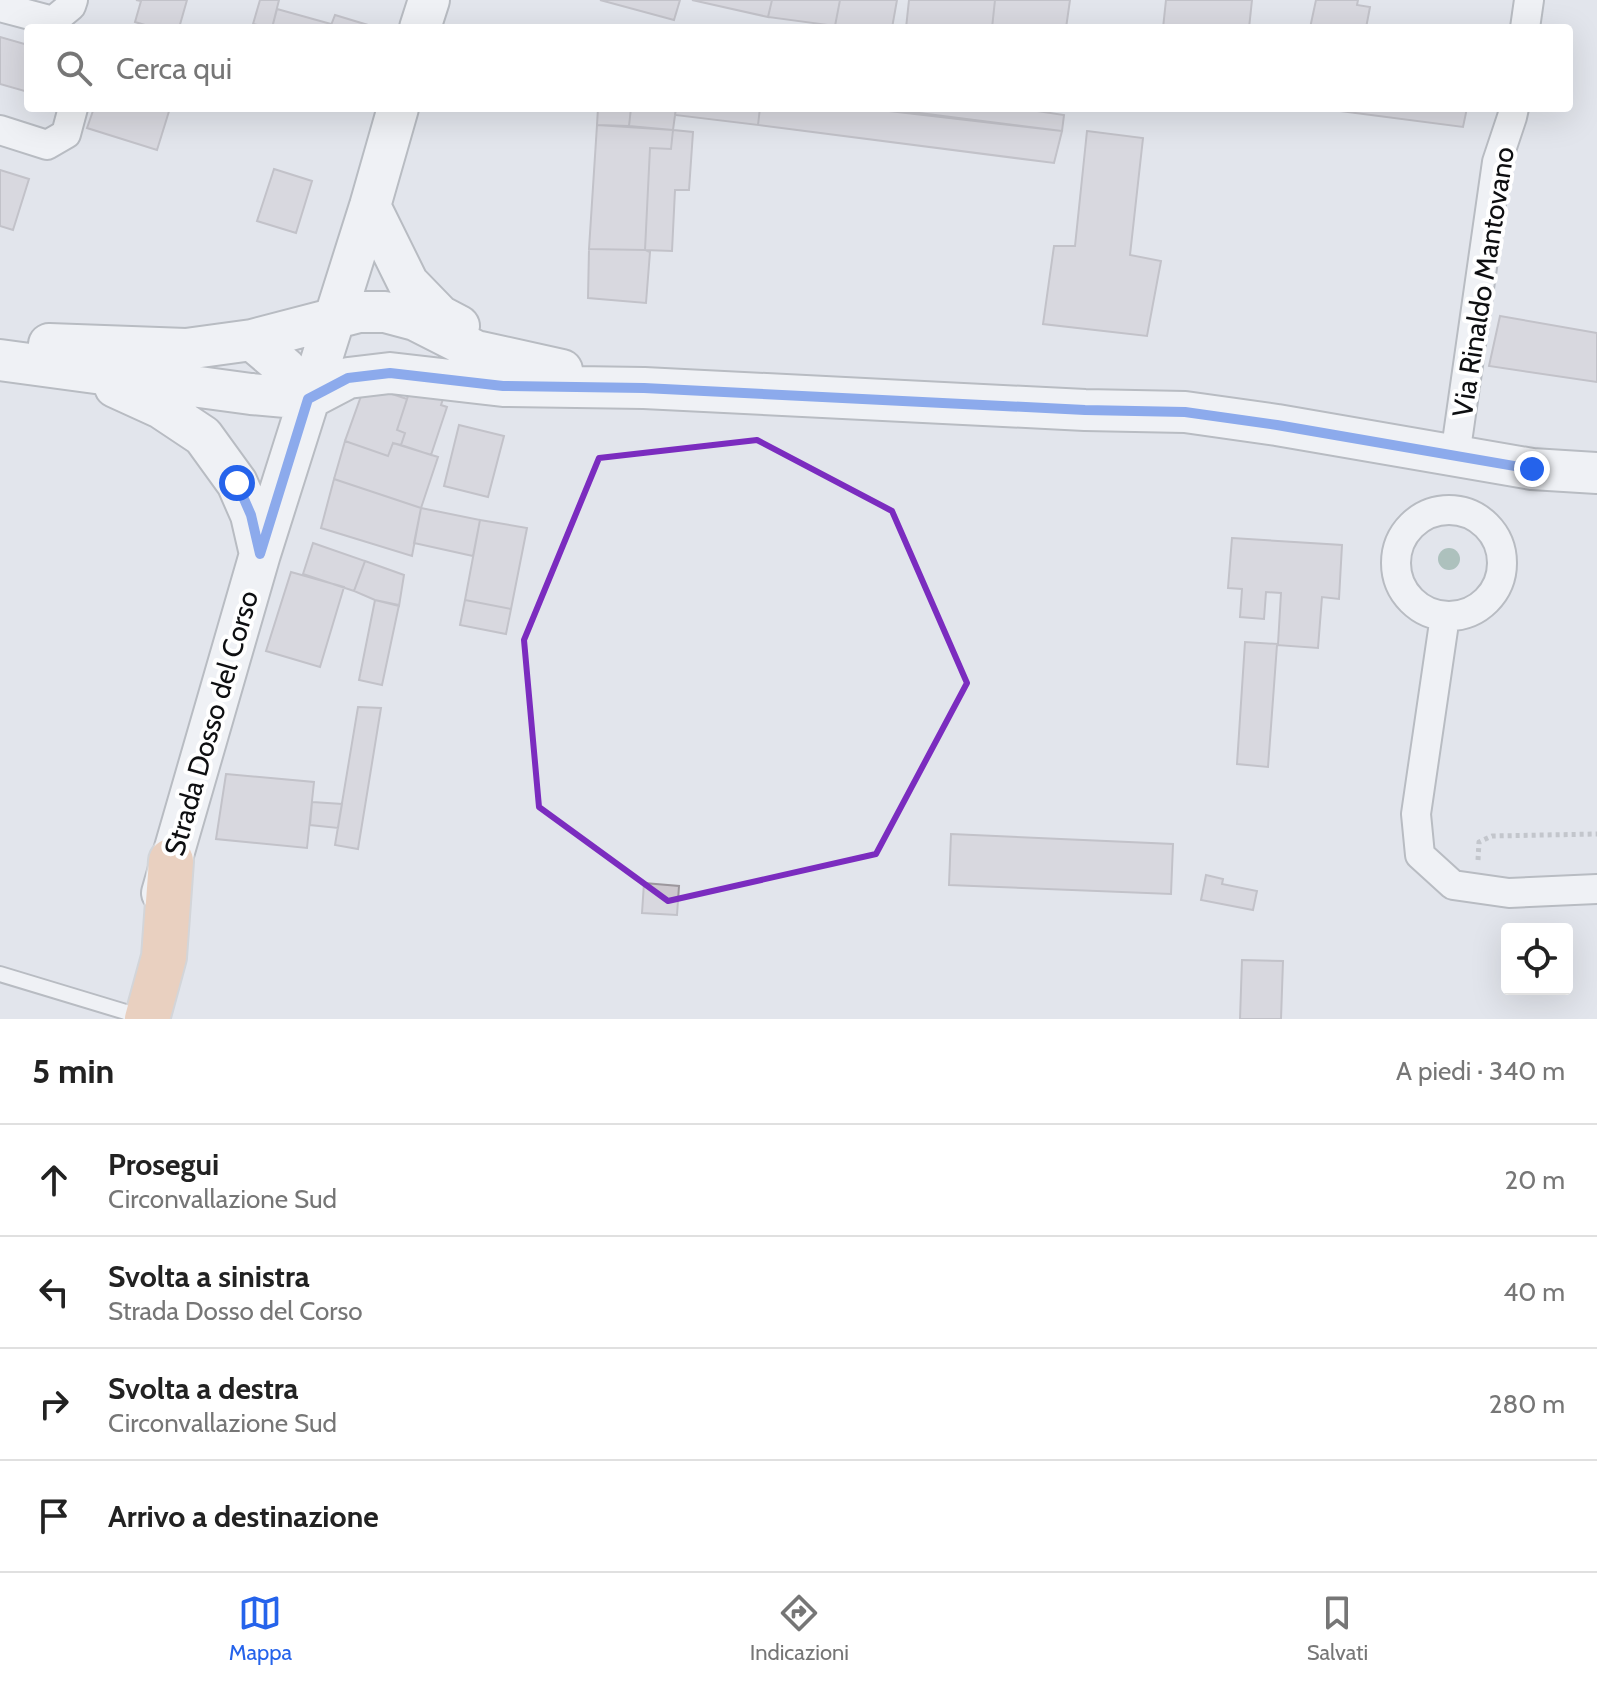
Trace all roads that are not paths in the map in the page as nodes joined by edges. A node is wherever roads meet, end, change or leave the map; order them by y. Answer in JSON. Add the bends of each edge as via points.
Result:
{"nodes":[{"id":1,"x":429,"y":0,"type":"edge"},
{"id":2,"x":1529,"y":0,"type":"edge"},
{"id":3,"x":0,"y":7,"type":"edge"},
{"id":4,"x":70,"y":14,"type":"edge"},
{"id":5,"x":421,"y":24,"type":"edge"},
{"id":6,"x":1526,"y":24,"type":"edge"},
{"id":7,"x":72,"y":112,"type":"edge"},
{"id":8,"x":397,"y":112,"type":"edge"},
{"id":9,"x":1513,"y":112,"type":"edge"},
{"id":10,"x":0,"y":130,"type":"edge"},
{"id":11,"x":370,"y":206,"type":"junction"},
{"id":12,"x":334,"y":318,"type":"junction"},
{"id":13,"x":252,"y":340,"type":"junction"},
{"id":14,"x":0,"y":342,"type":"edge"},
{"id":15,"x":0,"y":360,"type":"edge"},
{"id":16,"x":530,"y":362,"type":"junction"},
{"id":17,"x":79,"y":371,"type":"junction"},
{"id":18,"x":390,"y":373,"type":"junction"},
{"id":19,"x":644,"y":388,"type":"junction"},
{"id":20,"x":308,"y":399,"type":"junction"},
{"id":21,"x":1455,"y":456,"type":"junction"},
{"id":22,"x":1597,"y":473,"type":"edge"},
{"id":23,"x":260,"y":554,"type":"junction"},
{"id":24,"x":1445,"y":616,"type":"dead end"},
{"id":25,"x":171,"y":861,"type":"joint"},
{"id":26,"x":1597,"y":889,"type":"edge"},
{"id":27,"x":0,"y":974,"type":"edge"},
{"id":28,"x":135,"y":1017,"type":"edge"}],
"edges":[{"from":1,"to":5,"type":"main road"},
{"from":2,"to":6,"type":"street"},
{"from":3,"to":4,"type":"street","via":[[53,21]]},
{"from":7,"to":10,"type":"street","via":[[66,134],[47,145]]},
{"from":8,"to":11,"type":"main road","name":"Strada Dosso del Corso"},
{"from":9,"to":21,"type":"street","name":"Via Rinaldo Mantovano","via":[[1497,162]]},
{"from":11,"to":12,"type":"main road","name":"Strada Dosso del Corso"},
{"from":11,"to":16,"type":"main road","via":[[408,283],[440,316]]},
{"from":12,"to":13,"type":"main road"},
{"from":12,"to":16,"type":"main road","via":[[385,312],[415,320],[476,351]]},
{"from":12,"to":18,"type":"main road"},
{"from":12,"to":20,"type":"main road","name":"Strada Dosso del Corso"},
{"from":13,"to":14,"type":"main road","via":[[186,349]]},
{"from":13,"to":20,"type":"main road","via":[[285,368]]},
{"from":15,"to":17,"type":"main road"},
{"from":16,"to":19,"type":"main road"},
{"from":17,"to":20,"type":"main road"},
{"from":17,"to":23,"type":"main road","via":[[161,408],[203,436],[237,483]]},
{"from":18,"to":19,"type":"main road","via":[[503,386]]},
{"from":18,"to":20,"type":"main road","via":[[348,378]]},
{"from":19,"to":21,"type":"main road","via":[[1185,412]]},
{"from":20,"to":23,"type":"main road","name":"Strada Dosso del Corso"},
{"from":21,"to":22,"type":"main road"},
{"from":23,"to":25,"type":"main road","name":"Strada Dosso del Corso"},
{"from":24,"to":26,"type":"street","via":[[1416,814],[1420,855],[1453,885],[1509,893]]},
{"from":25,"to":28,"type":"highway","via":[[164,957]]},
{"from":27,"to":28,"type":"lane"}]}
